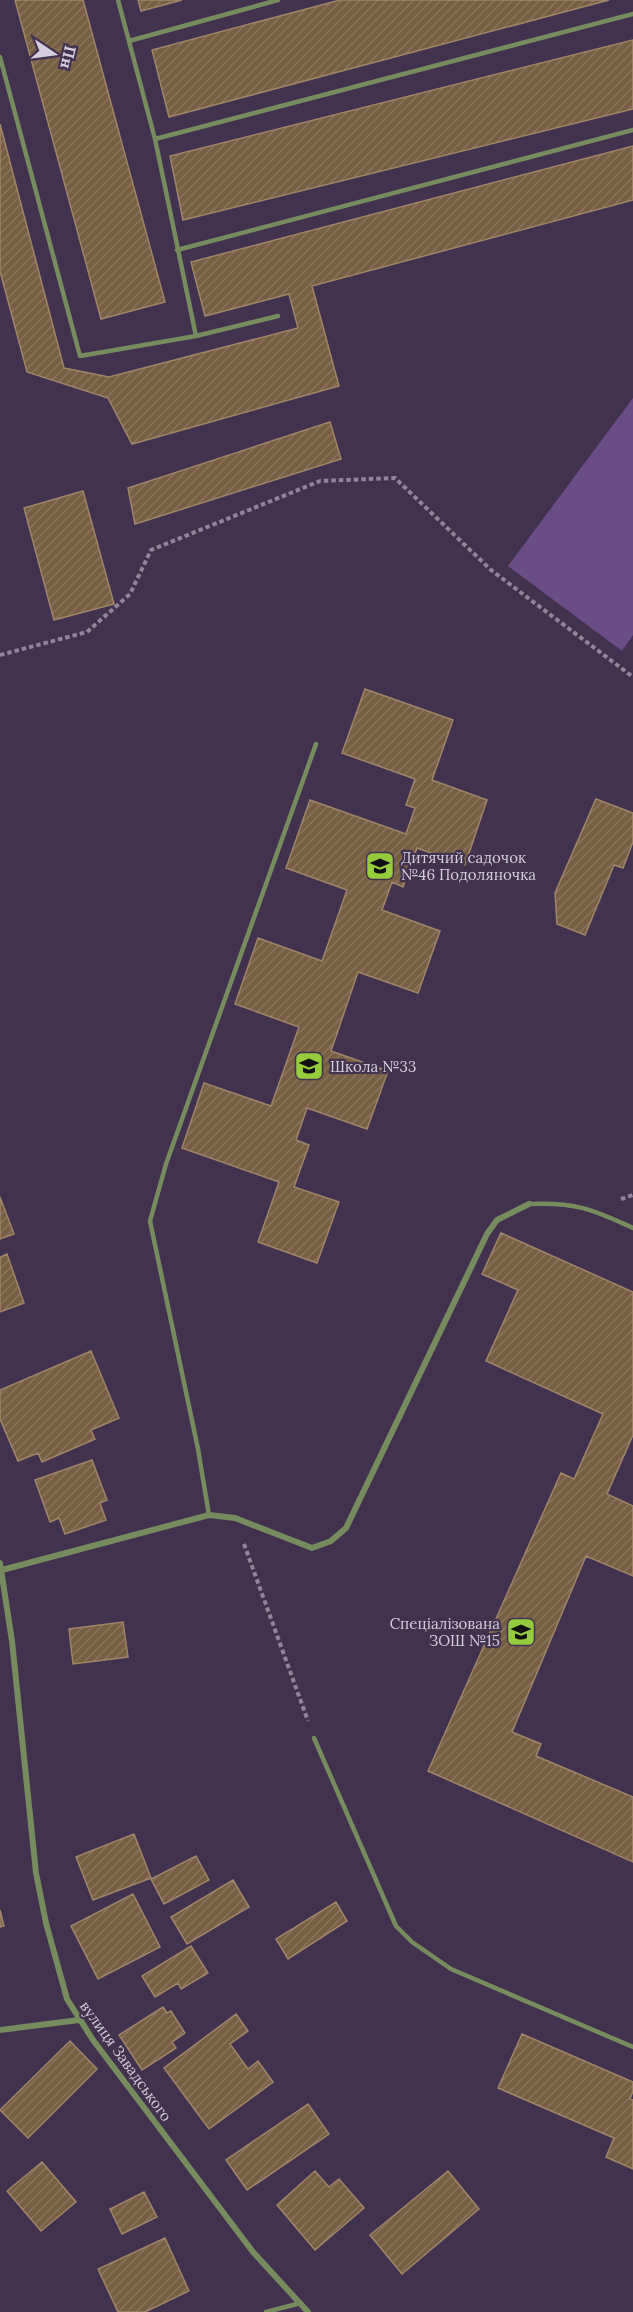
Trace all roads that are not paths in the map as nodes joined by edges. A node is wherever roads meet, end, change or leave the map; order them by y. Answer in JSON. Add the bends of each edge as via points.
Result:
{"nodes":[{"id":1,"x":118,"y":0,"type":"edge"},
{"id":2,"x":278,"y":0,"type":"edge"},
{"id":3,"x":633,"y":14,"type":"edge"},
{"id":4,"x":129,"y":41,"type":"junction"},
{"id":5,"x":0,"y":57,"type":"edge"},
{"id":6,"x":633,"y":130,"type":"edge"},
{"id":7,"x":156,"y":139,"type":"junction"},
{"id":8,"x":177,"y":250,"type":"junction"},
{"id":9,"x":278,"y":316,"type":"dead end"},
{"id":10,"x":196,"y":336,"type":"junction"},
{"id":11,"x":316,"y":744,"type":"dead end"},
{"id":12,"x":529,"y":1204,"type":"joint"},
{"id":13,"x":633,"y":1228,"type":"edge"},
{"id":14,"x":209,"y":1515,"type":"junction"},
{"id":15,"x":1,"y":1566,"type":"edge"},
{"id":16,"x":314,"y":1738,"type":"road end"},
{"id":17,"x":79,"y":2020,"type":"junction"},
{"id":18,"x":0,"y":2030,"type":"edge"},
{"id":19,"x":633,"y":2047,"type":"edge"},
{"id":20,"x":300,"y":2303,"type":"junction"},
{"id":21,"x":266,"y":2312,"type":"edge"},
{"id":22,"x":308,"y":2312,"type":"edge"}],
"edges":[{"from":1,"to":4,"type":"lane"},
{"from":2,"to":4,"type":"lane"},
{"from":3,"to":7,"type":"lane"},
{"from":4,"to":7,"type":"lane"},
{"from":5,"to":10,"type":"lane","via":[[80,357]]},
{"from":6,"to":8,"type":"lane"},
{"from":7,"to":8,"type":"lane"},
{"from":8,"to":10,"type":"lane"},
{"from":9,"to":10,"type":"lane"},
{"from":11,"to":14,"type":"lane","via":[[166,1164],[150,1221]]},
{"from":12,"to":13,"type":"lane","via":[[588,1208]]},
{"from":12,"to":14,"type":"street","via":[[497,1220],[487,1234],[346,1528],[331,1541],[312,1548],[235,1518]]},
{"from":14,"to":15,"type":"street"},
{"from":15,"to":17,"type":"street","name":"вулиця Завадського","via":[[36,1874],[56,1964],[67,1999]]},
{"from":16,"to":19,"type":"lane","via":[[396,1926],[412,1942],[452,1969]]},
{"from":17,"to":18,"type":"street"},
{"from":17,"to":20,"type":"street","name":"вулиця Завадського","via":[[253,2252]]},
{"from":20,"to":21,"type":"lane"},
{"from":20,"to":22,"type":"street","name":"вулиця Завадського"}]}
